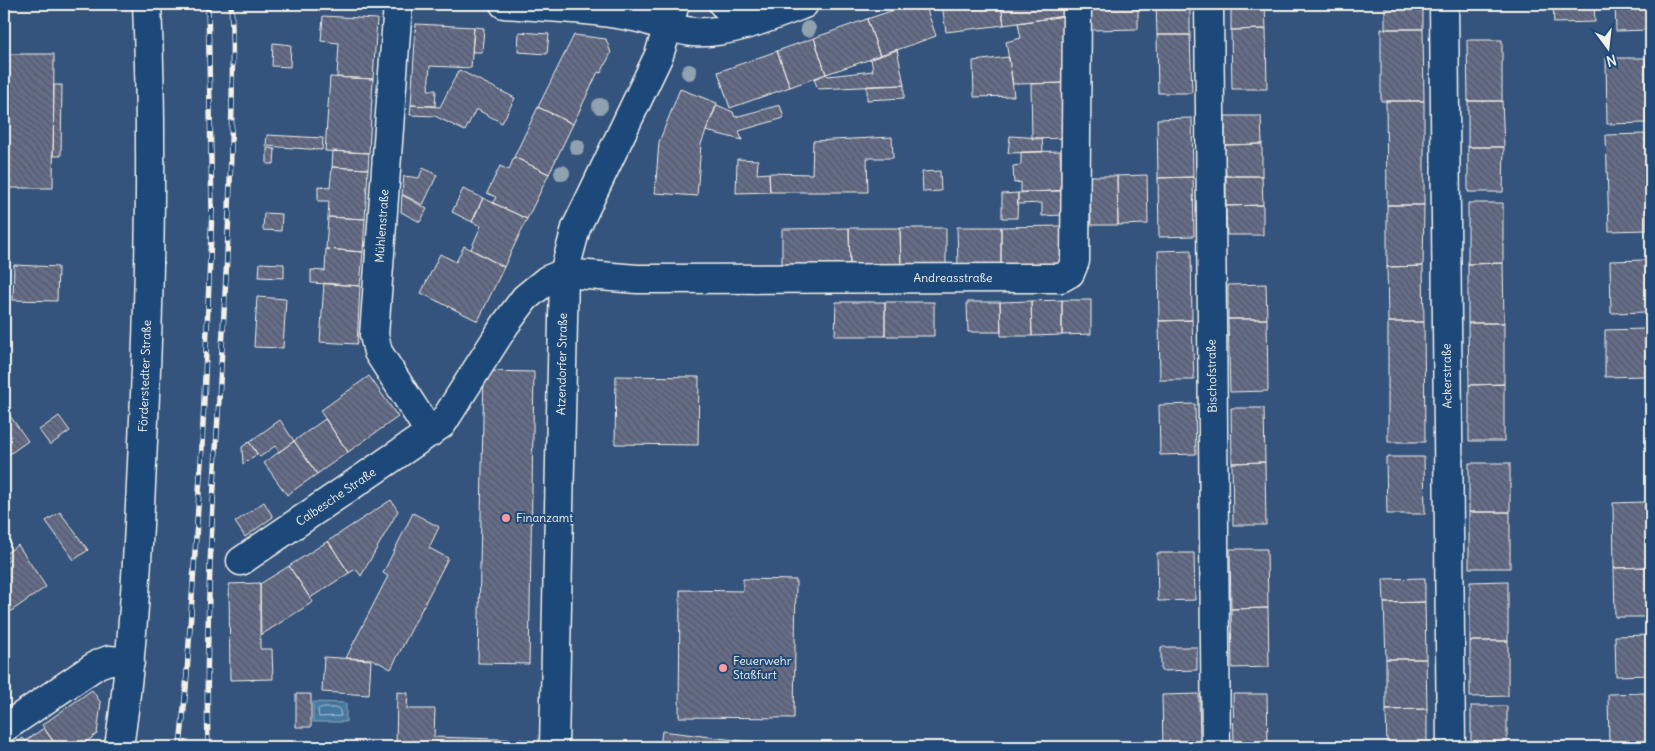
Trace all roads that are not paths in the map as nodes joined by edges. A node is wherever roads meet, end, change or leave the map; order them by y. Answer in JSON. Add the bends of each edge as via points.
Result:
{"nodes":[{"id":1,"x":147,"y":4,"type":"edge"},
{"id":2,"x":398,"y":4,"type":"edge"},
{"id":3,"x":504,"y":4,"type":"edge"},
{"id":4,"x":723,"y":4,"type":"edge"},
{"id":5,"x":804,"y":4,"type":"edge"},
{"id":6,"x":1077,"y":4,"type":"edge"},
{"id":7,"x":1209,"y":4,"type":"edge"},
{"id":8,"x":1444,"y":4,"type":"edge"},
{"id":9,"x":671,"y":14,"type":"edge"},
{"id":10,"x":745,"y":24,"type":"junction"},
{"id":11,"x":564,"y":273,"type":"junction"},
{"id":12,"x":430,"y":433,"type":"junction"},
{"id":13,"x":241,"y":561,"type":"dead end"},
{"id":14,"x":130,"y":662,"type":"junction"},
{"id":15,"x":4,"y":728,"type":"edge"},
{"id":16,"x":119,"y":747,"type":"edge"},
{"id":17,"x":554,"y":747,"type":"edge"},
{"id":18,"x":1216,"y":747,"type":"edge"},
{"id":19,"x":1451,"y":747,"type":"edge"}],
"edges":[{"from":1,"to":14,"type":"street","name":"Förderstedter Straße","via":[[149,286]]},
{"from":2,"to":12,"type":"street","name":"Mühlenstraße","via":[[374,335],[378,352]]},
{"from":3,"to":9,"type":"street"},
{"from":4,"to":10,"type":"street"},
{"from":5,"to":10,"type":"street"},
{"from":6,"to":11,"type":"street","name":"Andreasstraße","via":[[1075,261],[1070,273],[1060,278],[637,279]]},
{"from":7,"to":18,"type":"street","name":"Bischofstraße"},
{"from":8,"to":19,"type":"street","name":"Ackerstraße"},
{"from":9,"to":10,"type":"street","via":[[694,32]]},
{"from":9,"to":11,"type":"street","name":"Atzendorfer Straße","via":[[659,55],[576,228]]},
{"from":11,"to":12,"type":"street","name":"Calbesche Straße","via":[[547,280],[525,298],[452,410]]},
{"from":11,"to":17,"type":"street","name":"Atzendorfer Straße"},
{"from":12,"to":13,"type":"street","name":"Calbesche Straße"},
{"from":14,"to":15,"type":"street","via":[[109,660],[98,664]]},
{"from":14,"to":16,"type":"street","name":"Förderstedter Straße"}]}
